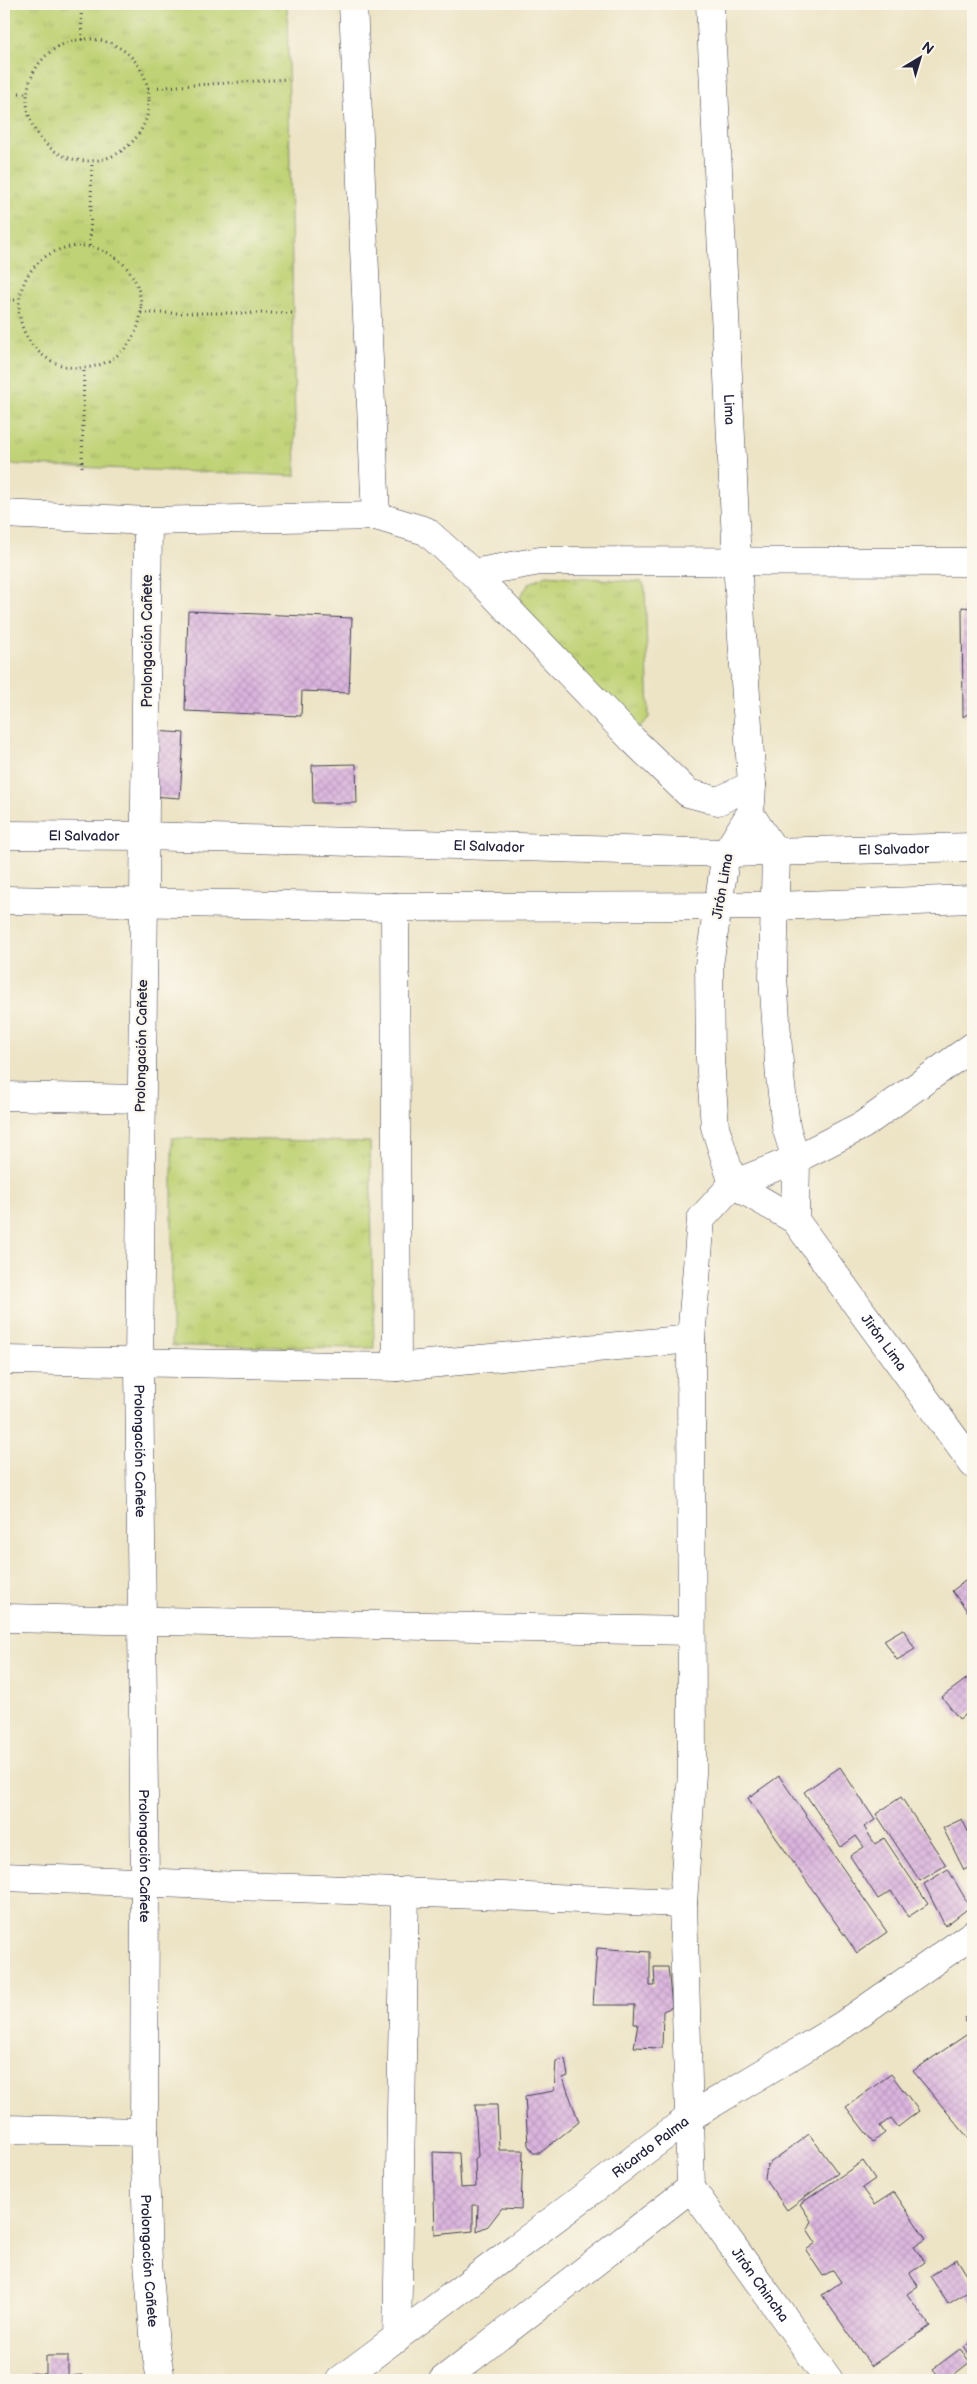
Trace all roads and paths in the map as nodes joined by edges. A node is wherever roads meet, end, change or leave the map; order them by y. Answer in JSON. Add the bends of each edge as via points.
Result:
{"nodes":[{"id":1,"x":81,"y":4,"type":"edge"},
{"id":2,"x":353,"y":4,"type":"edge"},
{"id":3,"x":710,"y":4,"type":"edge"},
{"id":4,"x":82,"y":40,"type":"junction"},
{"id":5,"x":288,"y":79,"type":"dead end"},
{"id":6,"x":148,"y":88,"type":"junction"},
{"id":7,"x":4,"y":93,"type":"edge"},
{"id":8,"x":27,"y":94,"type":"junction"},
{"id":9,"x":92,"y":161,"type":"junction"},
{"id":10,"x":90,"y":246,"type":"junction"},
{"id":11,"x":4,"y":300,"type":"edge"},
{"id":12,"x":19,"y":300,"type":"junction"},
{"id":13,"x":141,"y":313,"type":"junction"},
{"id":14,"x":293,"y":313,"type":"dead end"},
{"id":15,"x":84,"y":368,"type":"junction"},
{"id":16,"x":82,"y":467,"type":"dead end"},
{"id":17,"x":4,"y":514,"type":"edge"},
{"id":18,"x":376,"y":516,"type":"junction"},
{"id":19,"x":148,"y":521,"type":"junction"},
{"id":20,"x":737,"y":562,"type":"junction"},
{"id":21,"x":973,"y":562,"type":"edge"},
{"id":22,"x":473,"y":573,"type":"junction"},
{"id":23,"x":752,"y":784,"type":"junction"},
{"id":24,"x":750,"y":814,"type":"junction"},
{"id":25,"x":4,"y":835,"type":"edge"},
{"id":26,"x":146,"y":836,"type":"junction"},
{"id":27,"x":973,"y":847,"type":"edge"},
{"id":28,"x":726,"y":853,"type":"junction"},
{"id":29,"x":776,"y":853,"type":"junction"},
{"id":30,"x":973,"y":899,"type":"edge"},
{"id":31,"x":4,"y":900,"type":"edge"},
{"id":32,"x":144,"y":903,"type":"junction"},
{"id":33,"x":718,"y":906,"type":"junction"},
{"id":34,"x":775,"y":906,"type":"junction"},
{"id":35,"x":395,"y":907,"type":"junction"},
{"id":36,"x":973,"y":1046,"type":"edge"},
{"id":37,"x":4,"y":1096,"type":"edge"},
{"id":38,"x":140,"y":1099,"type":"junction"},
{"id":39,"x":796,"y":1160,"type":"junction"},
{"id":40,"x":733,"y":1184,"type":"junction"},
{"id":41,"x":795,"y":1220,"type":"junction"},
{"id":42,"x":691,"y":1339,"type":"junction"},
{"id":43,"x":4,"y":1360,"type":"edge"},
{"id":44,"x":139,"y":1364,"type":"junction"},
{"id":45,"x":396,"y":1367,"type":"junction"},
{"id":46,"x":973,"y":1464,"type":"edge"},
{"id":47,"x":4,"y":1618,"type":"edge"},
{"id":48,"x":143,"y":1619,"type":"junction"},
{"id":49,"x":692,"y":1631,"type":"junction"},
{"id":50,"x":4,"y":1877,"type":"edge"},
{"id":51,"x":145,"y":1883,"type":"junction"},
{"id":52,"x":405,"y":1891,"type":"junction"},
{"id":53,"x":683,"y":1903,"type":"junction"},
{"id":54,"x":973,"y":1934,"type":"edge"},
{"id":55,"x":690,"y":2118,"type":"junction"},
{"id":56,"x":4,"y":2129,"type":"edge"},
{"id":57,"x":144,"y":2132,"type":"junction"},
{"id":58,"x":691,"y":2188,"type":"junction"},
{"id":59,"x":397,"y":2339,"type":"junction"},
{"id":60,"x":161,"y":2380,"type":"edge"},
{"id":61,"x":340,"y":2380,"type":"edge"},
{"id":62,"x":443,"y":2380,"type":"edge"},
{"id":63,"x":829,"y":2380,"type":"edge"}],
"edges":[{"from":1,"to":4,"type":"path"},
{"from":2,"to":18,"type":"street"},
{"from":3,"to":20,"type":"street","name":"Lima"},
{"from":4,"to":6,"type":"path","via":[[98,39],[130,56],[142,70]]},
{"from":4,"to":8,"type":"path","via":[[59,46],[44,58],[33,74]]},
{"from":5,"to":6,"type":"path"},
{"from":6,"to":9,"type":"path","via":[[149,106],[145,123],[136,138],[109,157]]},
{"from":7,"to":8,"type":"path"},
{"from":8,"to":9,"type":"path","via":[[29,114],[38,134],[52,149],[71,158]]},
{"from":9,"to":10,"type":"path"},
{"from":10,"to":12,"type":"path","via":[[70,247],[51,253],[35,265],[24,281]]},
{"from":10,"to":13,"type":"path","via":[[107,252],[133,277],[140,294]]},
{"from":11,"to":12,"type":"path"},
{"from":12,"to":15,"type":"path","via":[[20,321],[29,340],[44,356],[63,365]]},
{"from":13,"to":14,"type":"path"},
{"from":13,"to":15,"type":"path","via":[[137,330],[116,356]]},
{"from":15,"to":16,"type":"path"},
{"from":17,"to":19,"type":"street"},
{"from":18,"to":19,"type":"street"},
{"from":18,"to":22,"type":"street","via":[[426,531]]},
{"from":19,"to":26,"type":"street","name":"Prolongación Cañete"},
{"from":20,"to":21,"type":"street"},
{"from":20,"to":22,"type":"street","via":[[540,561]]},
{"from":20,"to":23,"type":"street","name":"Lima"},
{"from":22,"to":23,"type":"street","via":[[688,793],[718,801]]},
{"from":23,"to":24,"type":"street","name":"Lima"},
{"from":24,"to":28,"type":"street","name":"Jirón Lima"},
{"from":24,"to":29,"type":"street"},
{"from":25,"to":26,"type":"street","name":"El Salvador"},
{"from":26,"to":28,"type":"street","name":"El Salvador"},
{"from":26,"to":32,"type":"street","name":"Prolongación Cañete"},
{"from":27,"to":29,"type":"street","name":"El Salvador"},
{"from":28,"to":29,"type":"street","name":"El Salvador"},
{"from":28,"to":33,"type":"street","name":"Jirón Lima"},
{"from":29,"to":34,"type":"street"},
{"from":30,"to":34,"type":"street"},
{"from":31,"to":32,"type":"street"},
{"from":32,"to":35,"type":"street"},
{"from":32,"to":38,"type":"street","name":"Prolongación Cañete"},
{"from":33,"to":34,"type":"street"},
{"from":33,"to":35,"type":"street"},
{"from":33,"to":40,"type":"street","name":"Jirón Lima","via":[[709,965],[710,1059],[715,1127]]},
{"from":34,"to":39,"type":"street","via":[[773,977],[780,1078],[786,1127]]},
{"from":35,"to":45,"type":"street"},
{"from":36,"to":39,"type":"street","via":[[863,1125]]},
{"from":37,"to":38,"type":"street"},
{"from":38,"to":44,"type":"street","name":"Prolongación Cañete"},
{"from":39,"to":40,"type":"street"},
{"from":39,"to":41,"type":"street"},
{"from":40,"to":41,"type":"street","name":"Jirón Lima"},
{"from":40,"to":42,"type":"street","via":[[701,1219]]},
{"from":41,"to":46,"type":"street","name":"Jirón Lima"},
{"from":42,"to":45,"type":"street"},
{"from":42,"to":49,"type":"street"},
{"from":43,"to":44,"type":"street"},
{"from":44,"to":45,"type":"street"},
{"from":44,"to":48,"type":"street","name":"Prolongación Cañete"},
{"from":47,"to":48,"type":"street"},
{"from":48,"to":49,"type":"street"},
{"from":48,"to":51,"type":"street","name":"Prolongación Cañete"},
{"from":49,"to":53,"type":"street","via":[[692,1773]]},
{"from":50,"to":51,"type":"street"},
{"from":51,"to":52,"type":"street"},
{"from":51,"to":57,"type":"street","name":"Prolongación Cañete"},
{"from":52,"to":53,"type":"street"},
{"from":52,"to":59,"type":"street"},
{"from":53,"to":55,"type":"street"},
{"from":54,"to":55,"type":"street","name":"Ricardo Palma","via":[[843,2025]]},
{"from":55,"to":58,"type":"street"},
{"from":55,"to":59,"type":"street","name":"Ricardo Palma"},
{"from":56,"to":57,"type":"street"},
{"from":57,"to":60,"type":"street","name":"Prolongación Cañete","via":[[148,2262]]},
{"from":58,"to":62,"type":"street"},
{"from":58,"to":63,"type":"street","name":"Jirón Chincha"},
{"from":59,"to":61,"type":"street","name":"Ricardo Palma"}]}
